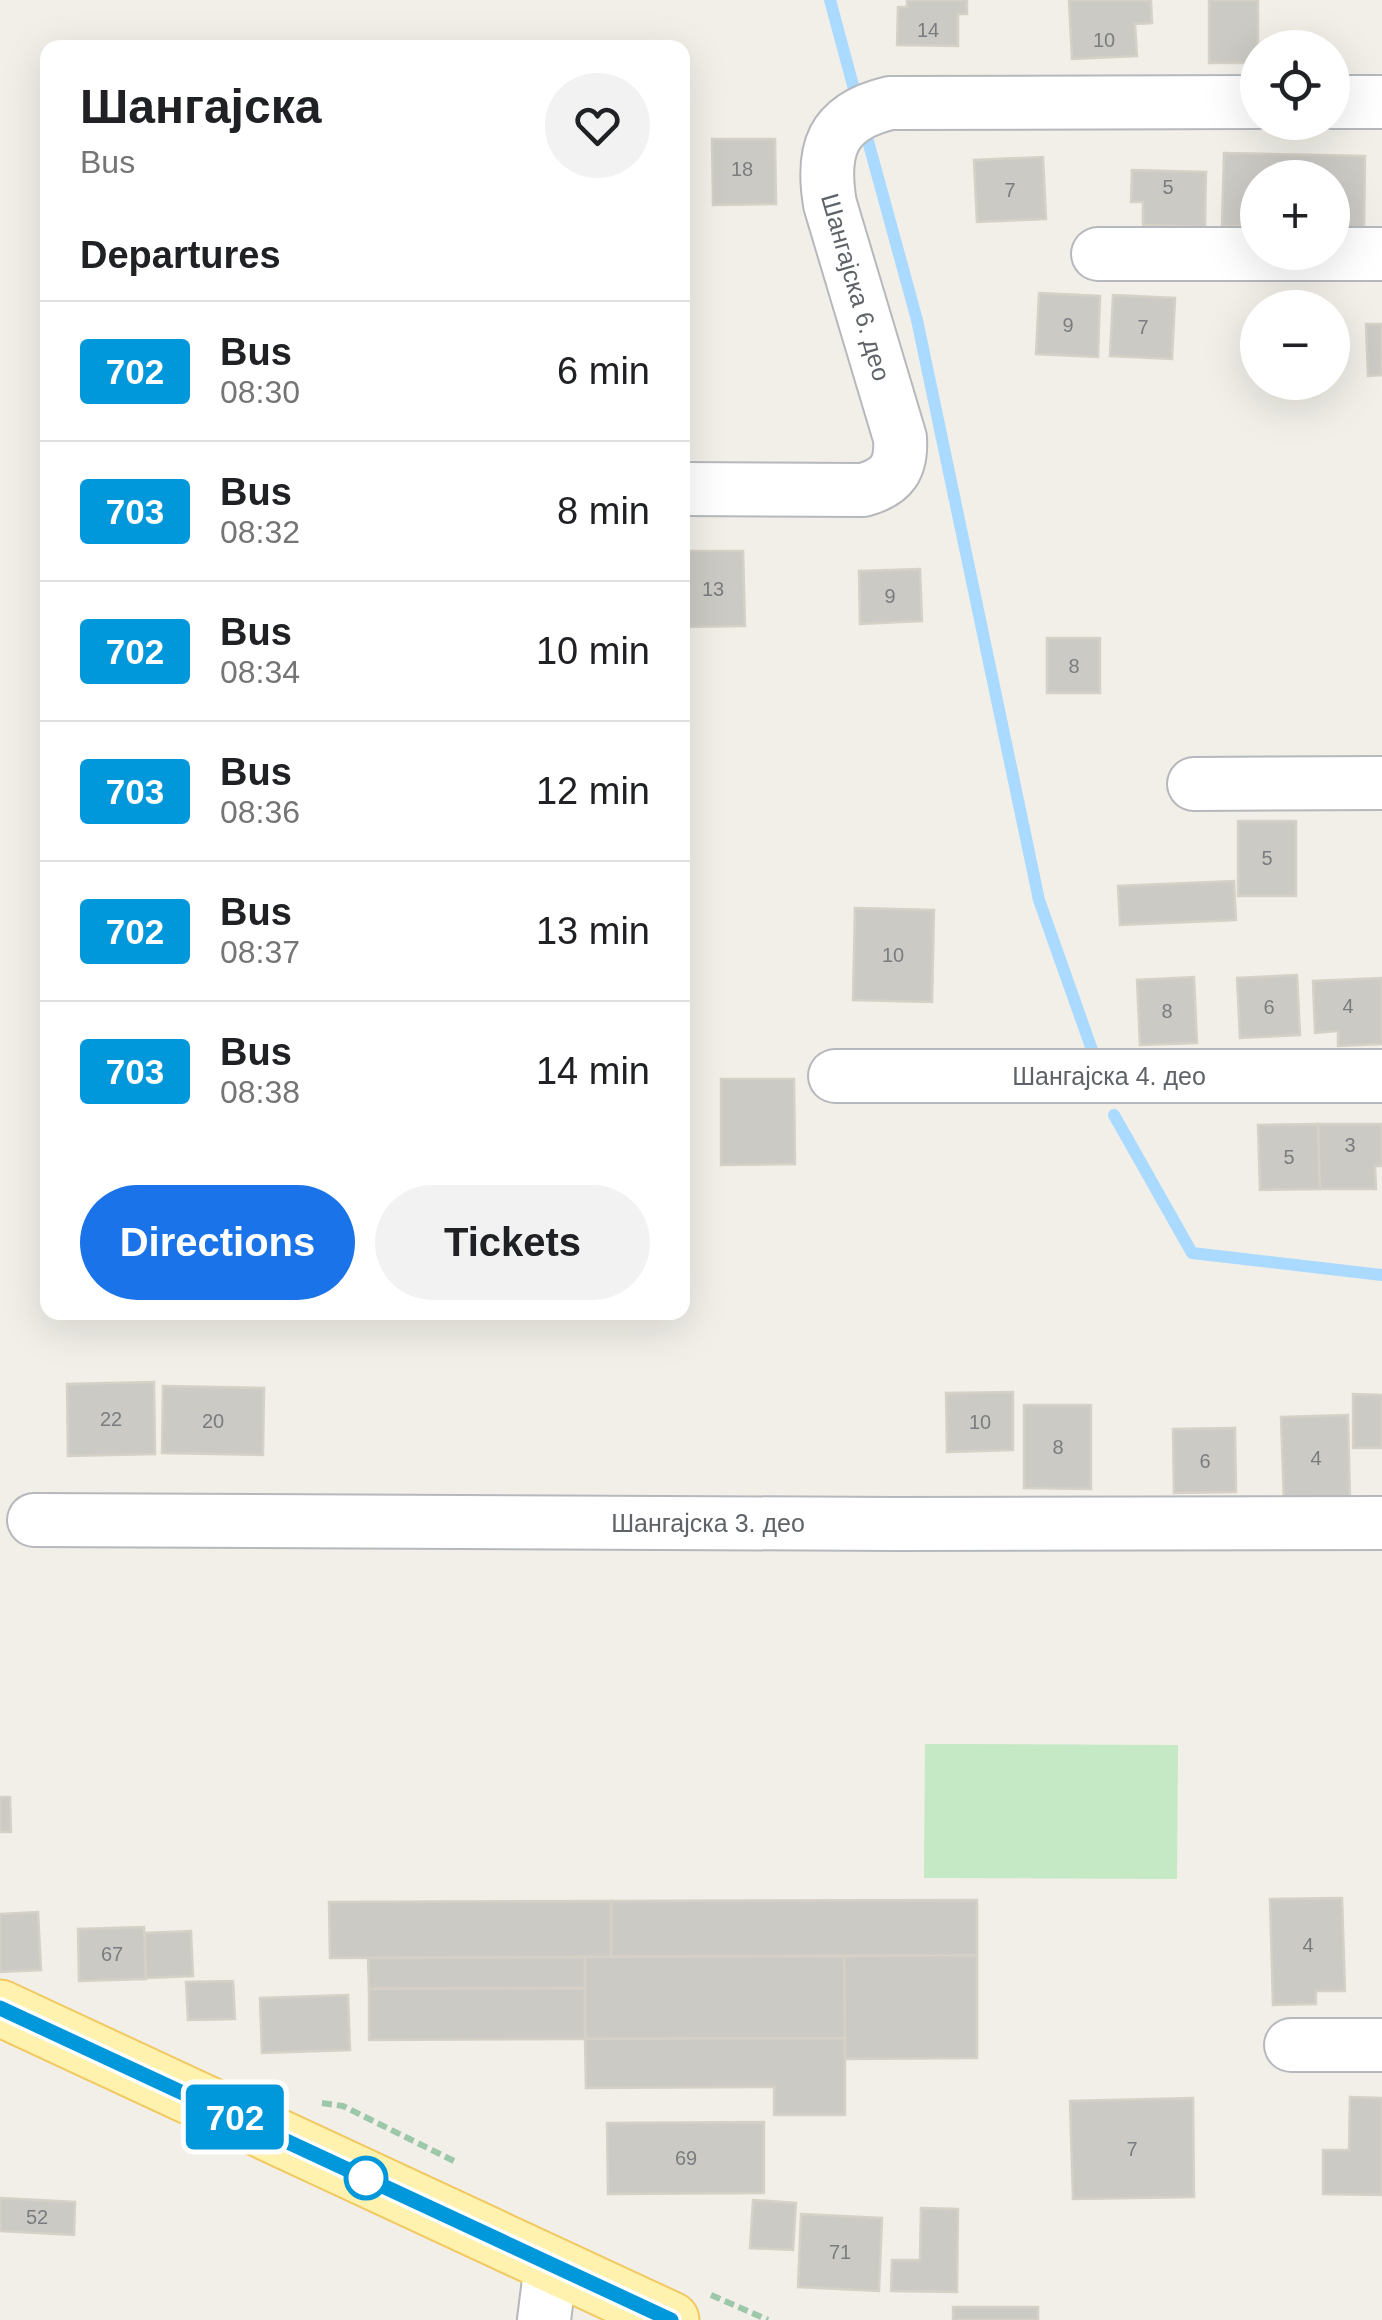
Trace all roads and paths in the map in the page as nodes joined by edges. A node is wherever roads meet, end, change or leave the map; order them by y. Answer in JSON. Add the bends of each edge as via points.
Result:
{"nodes":[{"id":1,"x":1240,"y":102,"type":"edge"},
{"id":2,"x":1350,"y":102,"type":"edge"},
{"id":3,"x":1382,"y":102,"type":"edge"},
{"id":4,"x":1098,"y":254,"type":"dead end"},
{"id":5,"x":1382,"y":254,"type":"edge"},
{"id":6,"x":690,"y":489,"type":"edge"},
{"id":7,"x":1382,"y":783,"type":"edge"},
{"id":8,"x":1194,"y":784,"type":"dead end"},
{"id":9,"x":835,"y":1076,"type":"dead end"},
{"id":10,"x":1382,"y":1076,"type":"edge"},
{"id":11,"x":34,"y":1520,"type":"dead end"},
{"id":12,"x":1382,"y":1522,"type":"edge"},
{"id":13,"x":0,"y":2008,"type":"edge"},
{"id":14,"x":1290,"y":2045,"type":"dead end"},
{"id":15,"x":1382,"y":2046,"type":"edge"},
{"id":16,"x":551,"y":2264,"type":"junction"},
{"id":17,"x":544,"y":2320,"type":"edge"},
{"id":18,"x":670,"y":2320,"type":"edge"}],
"edges":[{"from":1,"to":6,"type":"street","name":"Шангајска 6. део","via":[[890,103],[866,109],[833,140],[826,178],[900,438],[897,466],[864,490]]},
{"from":2,"to":3,"type":"street"},
{"from":4,"to":5,"type":"street"},
{"from":7,"to":8,"type":"street"},
{"from":9,"to":10,"type":"street","name":"Шангајска 4. део"},
{"from":11,"to":12,"type":"street","name":"Шангајска 3. део"},
{"from":13,"to":16,"type":"main road"},
{"from":14,"to":15,"type":"street"},
{"from":16,"to":17,"type":"street"},
{"from":16,"to":18,"type":"main road"}]}
